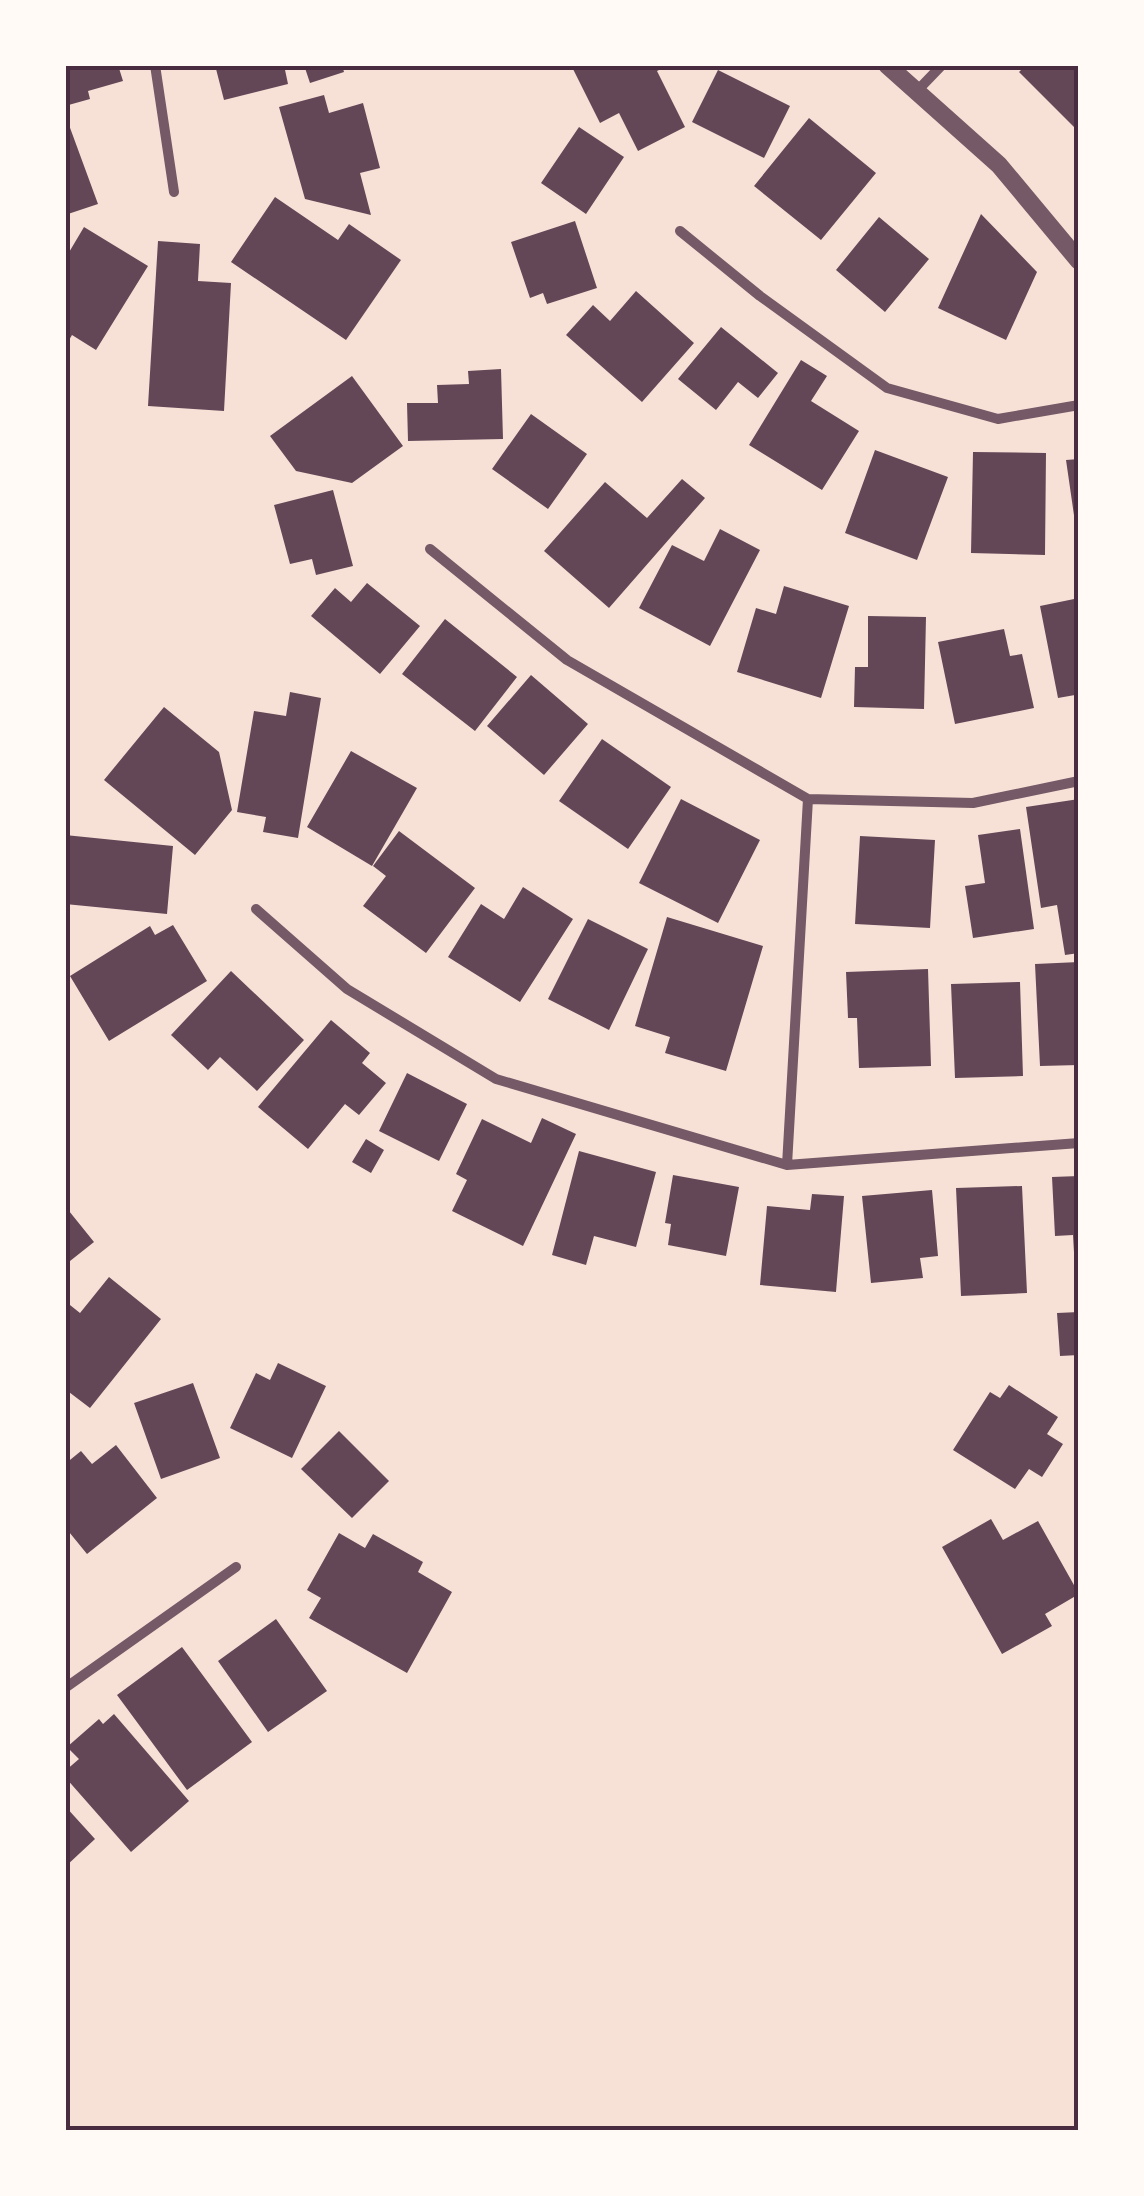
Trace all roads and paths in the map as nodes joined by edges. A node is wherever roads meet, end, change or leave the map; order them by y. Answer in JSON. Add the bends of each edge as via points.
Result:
{"nodes":[{"id":1,"x":155,"y":65,"type":"edge"},
{"id":2,"x":886,"y":65,"type":"edge"},
{"id":3,"x":942,"y":65,"type":"edge"},
{"id":4,"x":916,"y":92,"type":"junction"},
{"id":5,"x":174,"y":192,"type":"dead end"},
{"id":6,"x":680,"y":231,"type":"dead end"},
{"id":7,"x":1079,"y":261,"type":"edge"},
{"id":8,"x":1079,"y":405,"type":"edge"},
{"id":9,"x":430,"y":549,"type":"dead end"},
{"id":10,"x":1079,"y":781,"type":"edge"},
{"id":11,"x":808,"y":799,"type":"junction"},
{"id":12,"x":256,"y":909,"type":"dead end"},
{"id":13,"x":1079,"y":1143,"type":"edge"},
{"id":14,"x":786,"y":1165,"type":"junction"},
{"id":15,"x":236,"y":1567,"type":"dead end"},
{"id":16,"x":65,"y":1688,"type":"edge"}],
"edges":[{"from":1,"to":5,"type":"street"},
{"from":2,"to":4,"type":"street"},
{"from":3,"to":4,"type":"street"},
{"from":4,"to":7,"type":"street","via":[[998,165]]},
{"from":6,"to":8,"type":"street","via":[[887,388],[998,419]]},
{"from":9,"to":11,"type":"street","via":[[568,660]]},
{"from":10,"to":11,"type":"street","via":[[974,804]]},
{"from":11,"to":14,"type":"street"},
{"from":12,"to":14,"type":"street","via":[[347,989],[496,1078]]},
{"from":13,"to":14,"type":"street"},
{"from":15,"to":16,"type":"street"}]}
